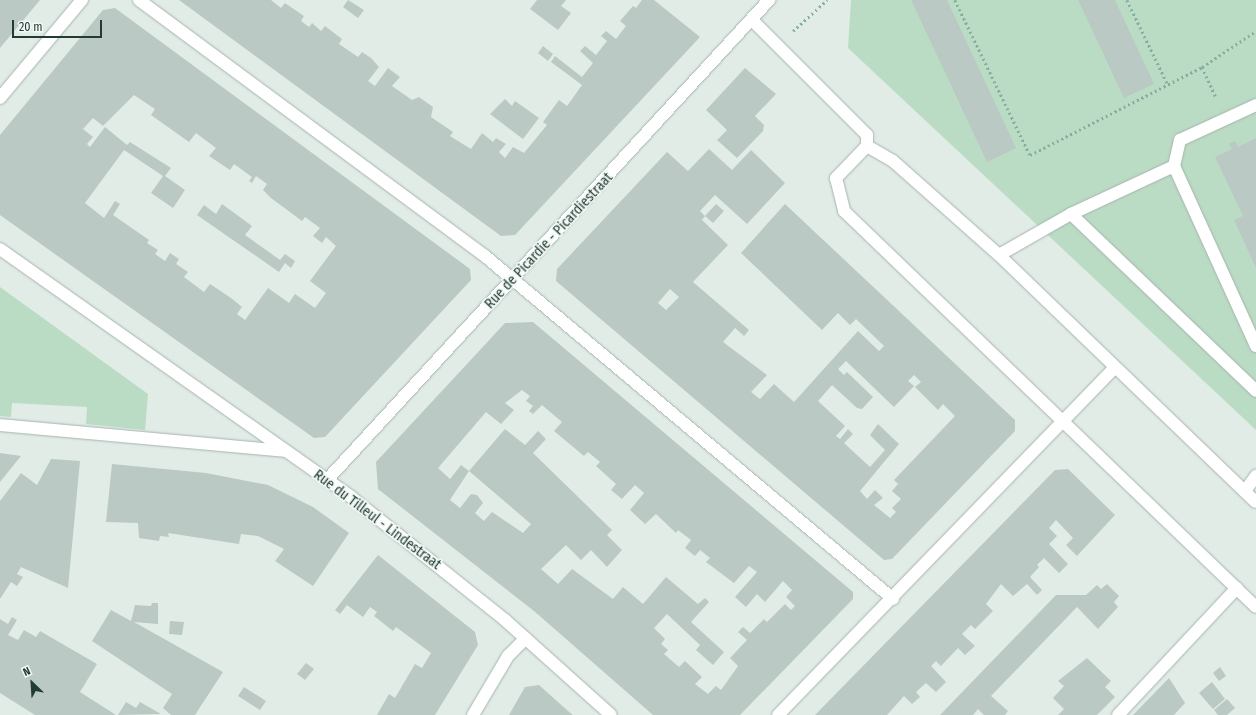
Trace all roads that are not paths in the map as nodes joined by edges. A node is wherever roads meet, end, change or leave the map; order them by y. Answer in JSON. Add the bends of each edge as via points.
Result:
{"nodes":[{"id":1,"x":82,"y":0,"type":"edge"},
{"id":2,"x":139,"y":0,"type":"edge"},
{"id":3,"x":769,"y":0,"type":"edge"},
{"id":4,"x":752,"y":20,"type":"junction"},
{"id":5,"x":0,"y":98,"type":"edge"},
{"id":6,"x":1256,"y":105,"type":"edge"},
{"id":7,"x":867,"y":146,"type":"junction"},
{"id":8,"x":1174,"y":166,"type":"junction"},
{"id":9,"x":1071,"y":214,"type":"junction"},
{"id":10,"x":0,"y":249,"type":"edge"},
{"id":11,"x":999,"y":255,"type":"junction"},
{"id":12,"x":513,"y":280,"type":"junction"},
{"id":13,"x":1256,"y":346,"type":"edge"},
{"id":14,"x":1114,"y":368,"type":"junction"},
{"id":15,"x":1256,"y":391,"type":"edge"},
{"id":16,"x":1063,"y":421,"type":"junction"},
{"id":17,"x":0,"y":425,"type":"edge"},
{"id":18,"x":284,"y":451,"type":"junction"},
{"id":19,"x":1256,"y":476,"type":"edge"},
{"id":20,"x":327,"y":480,"type":"junction"},
{"id":21,"x":1245,"y":491,"type":"junction"},
{"id":22,"x":1256,"y":502,"type":"edge"},
{"id":23,"x":1237,"y":588,"type":"junction"},
{"id":24,"x":893,"y":599,"type":"junction"},
{"id":25,"x":1256,"y":607,"type":"edge"},
{"id":26,"x":526,"y":638,"type":"junction"},
{"id":27,"x":473,"y":715,"type":"edge"},
{"id":28,"x":611,"y":715,"type":"edge"},
{"id":29,"x":778,"y":715,"type":"edge"},
{"id":30,"x":1118,"y":715,"type":"edge"}],
"edges":[{"from":1,"to":5,"type":"street"},
{"from":2,"to":12,"type":"street"},
{"from":3,"to":4,"type":"street","name":"Rue de Picardie - Picardiestraat"},
{"from":4,"to":7,"type":"street","via":[[867,135]]},
{"from":4,"to":12,"type":"street","name":"Rue de Picardie - Picardiestraat"},
{"from":6,"to":8,"type":"street","via":[[1180,140]]},
{"from":7,"to":11,"type":"street","via":[[893,161]]},
{"from":7,"to":16,"type":"street","via":[[836,178],[844,211]]},
{"from":8,"to":9,"type":"street"},
{"from":8,"to":13,"type":"street"},
{"from":9,"to":11,"type":"street"},
{"from":9,"to":15,"type":"street"},
{"from":10,"to":18,"type":"street"},
{"from":11,"to":14,"type":"street"},
{"from":12,"to":20,"type":"street","name":"Rue de Picardie - Picardiestraat"},
{"from":12,"to":24,"type":"street"},
{"from":14,"to":16,"type":"street"},
{"from":14,"to":21,"type":"street"},
{"from":16,"to":23,"type":"street"},
{"from":16,"to":24,"type":"street"},
{"from":17,"to":18,"type":"street","name":"Rue du Tilleul - Lindestraat"},
{"from":18,"to":20,"type":"street","name":"Rue du Tilleul - Lindestraat"},
{"from":19,"to":21,"type":"street"},
{"from":20,"to":26,"type":"street","name":"Rue du Tilleul - Lindestraat"},
{"from":21,"to":22,"type":"street"},
{"from":23,"to":25,"type":"street"},
{"from":23,"to":30,"type":"street"},
{"from":24,"to":29,"type":"street"},
{"from":26,"to":27,"type":"street","via":[[508,656]]},
{"from":26,"to":28,"type":"street","name":"Rue du Tilleul - Lindestraat"}]}
